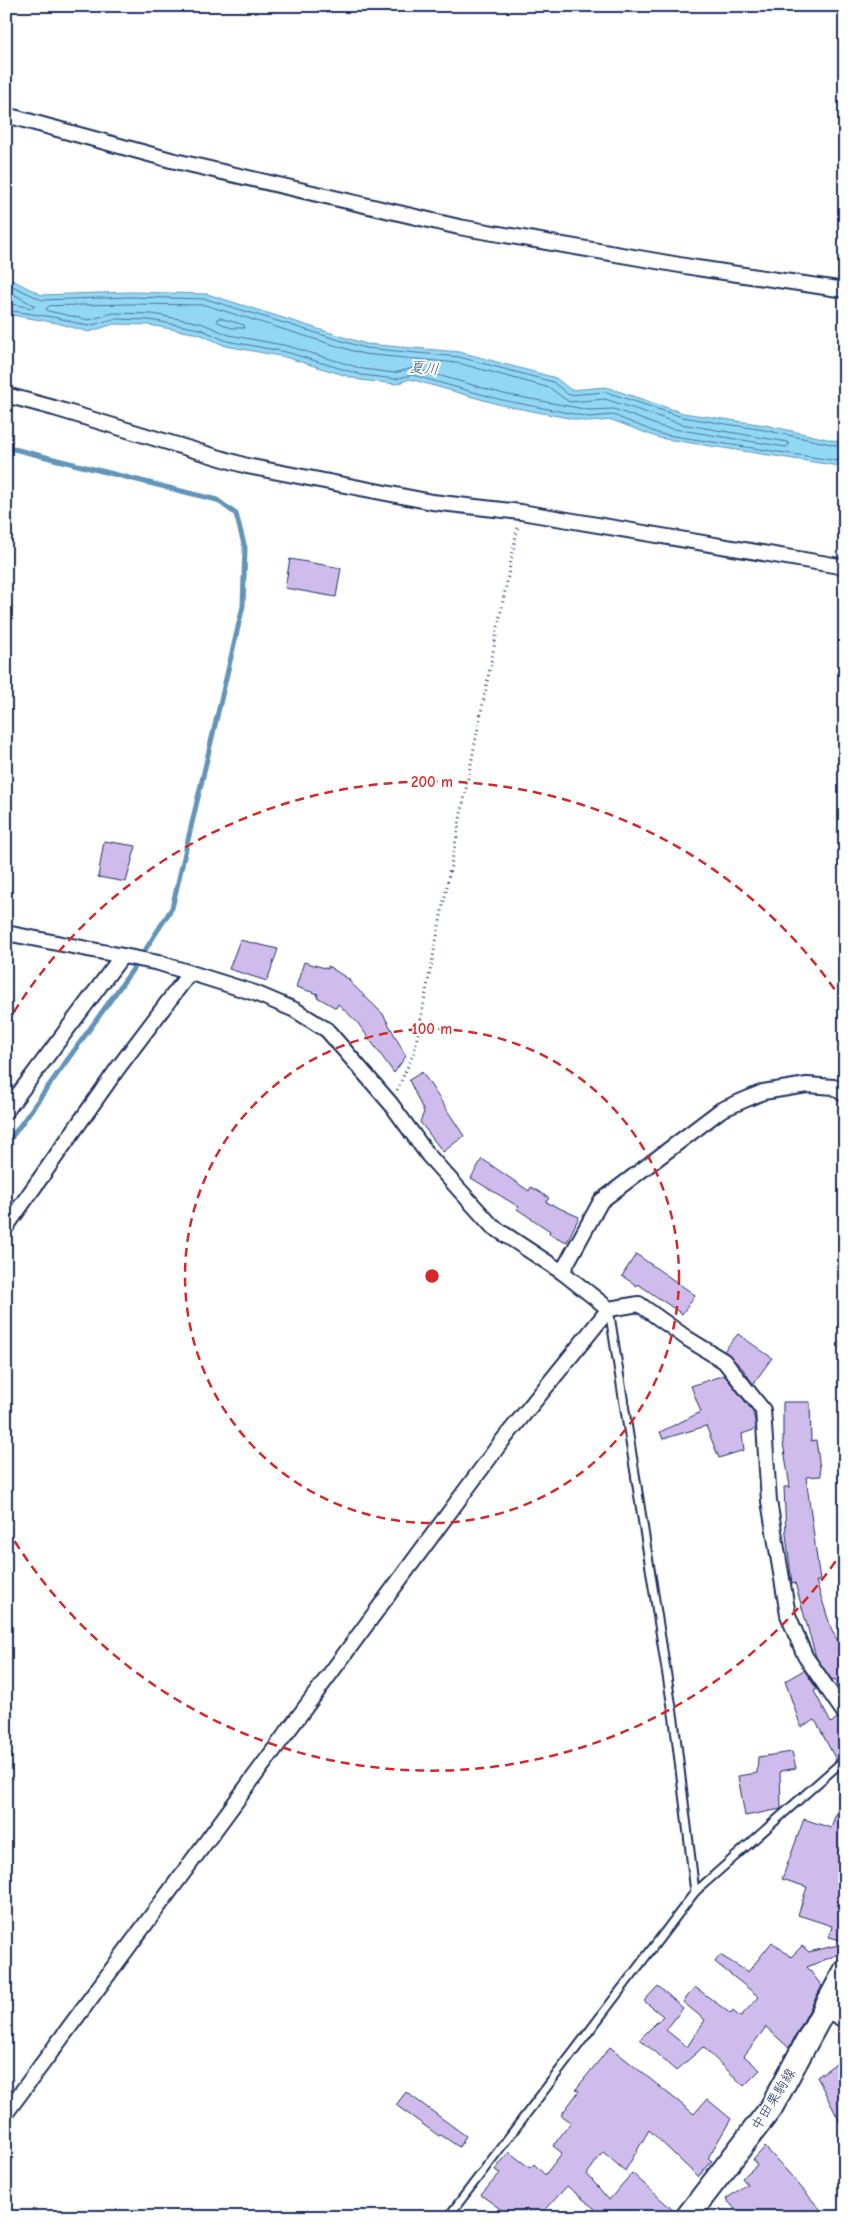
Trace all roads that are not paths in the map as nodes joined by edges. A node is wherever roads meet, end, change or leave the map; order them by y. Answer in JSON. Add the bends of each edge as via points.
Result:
{"nodes":[{"id":1,"x":6,"y":115,"type":"edge"},
{"id":2,"x":845,"y":290,"type":"edge"},
{"id":3,"x":6,"y":395,"type":"edge"},
{"id":4,"x":845,"y":567,"type":"edge"},
{"id":5,"x":6,"y":933,"type":"edge"},
{"id":6,"x":125,"y":957,"type":"junction"},
{"id":7,"x":189,"y":974,"type":"junction"},
{"id":8,"x":845,"y":1095,"type":"edge"},
{"id":9,"x":6,"y":1110,"type":"edge"},
{"id":10,"x":6,"y":1227,"type":"edge"},
{"id":11,"x":562,"y":1272,"type":"junction"},
{"id":12,"x":609,"y":1309,"type":"junction"},
{"id":13,"x":845,"y":1714,"type":"edge"},
{"id":14,"x":845,"y":1759,"type":"edge"},
{"id":15,"x":695,"y":1892,"type":"junction"},
{"id":16,"x":845,"y":1971,"type":"edge"},
{"id":17,"x":836,"y":2015,"type":"edge"},
{"id":18,"x":6,"y":2113,"type":"edge"},
{"id":19,"x":448,"y":2217,"type":"edge"},
{"id":20,"x":688,"y":2217,"type":"edge"}],
"edges":[{"from":1,"to":2,"type":"street","via":[[171,160],[459,226],[697,268]]},
{"from":3,"to":4,"type":"street","via":[[247,466],[432,502],[521,512]]},
{"from":5,"to":6,"type":"street"},
{"from":6,"to":7,"type":"street"},
{"from":6,"to":9,"type":"street"},
{"from":7,"to":10,"type":"street"},
{"from":7,"to":11,"type":"street","via":[[254,993],[295,1010],[327,1030],[391,1104],[428,1154],[492,1226]]},
{"from":8,"to":11,"type":"street","via":[[834,1087],[807,1085],[763,1092],[721,1110],[601,1201]]},
{"from":11,"to":12,"type":"street"},
{"from":12,"to":13,"type":"street","via":[[639,1304],[724,1361],[763,1410],[769,1501],[788,1614],[805,1656]]},
{"from":12,"to":15,"type":"lane","via":[[674,1720]]},
{"from":12,"to":18,"type":"street","via":[[499,1445]]},
{"from":14,"to":15,"type":"lane"},
{"from":15,"to":19,"type":"lane"},
{"from":16,"to":17,"type":"main road","name":"中田栗駒線"},
{"from":17,"to":20,"type":"main road","name":"中田栗駒線","via":[[771,2108]]}]}
